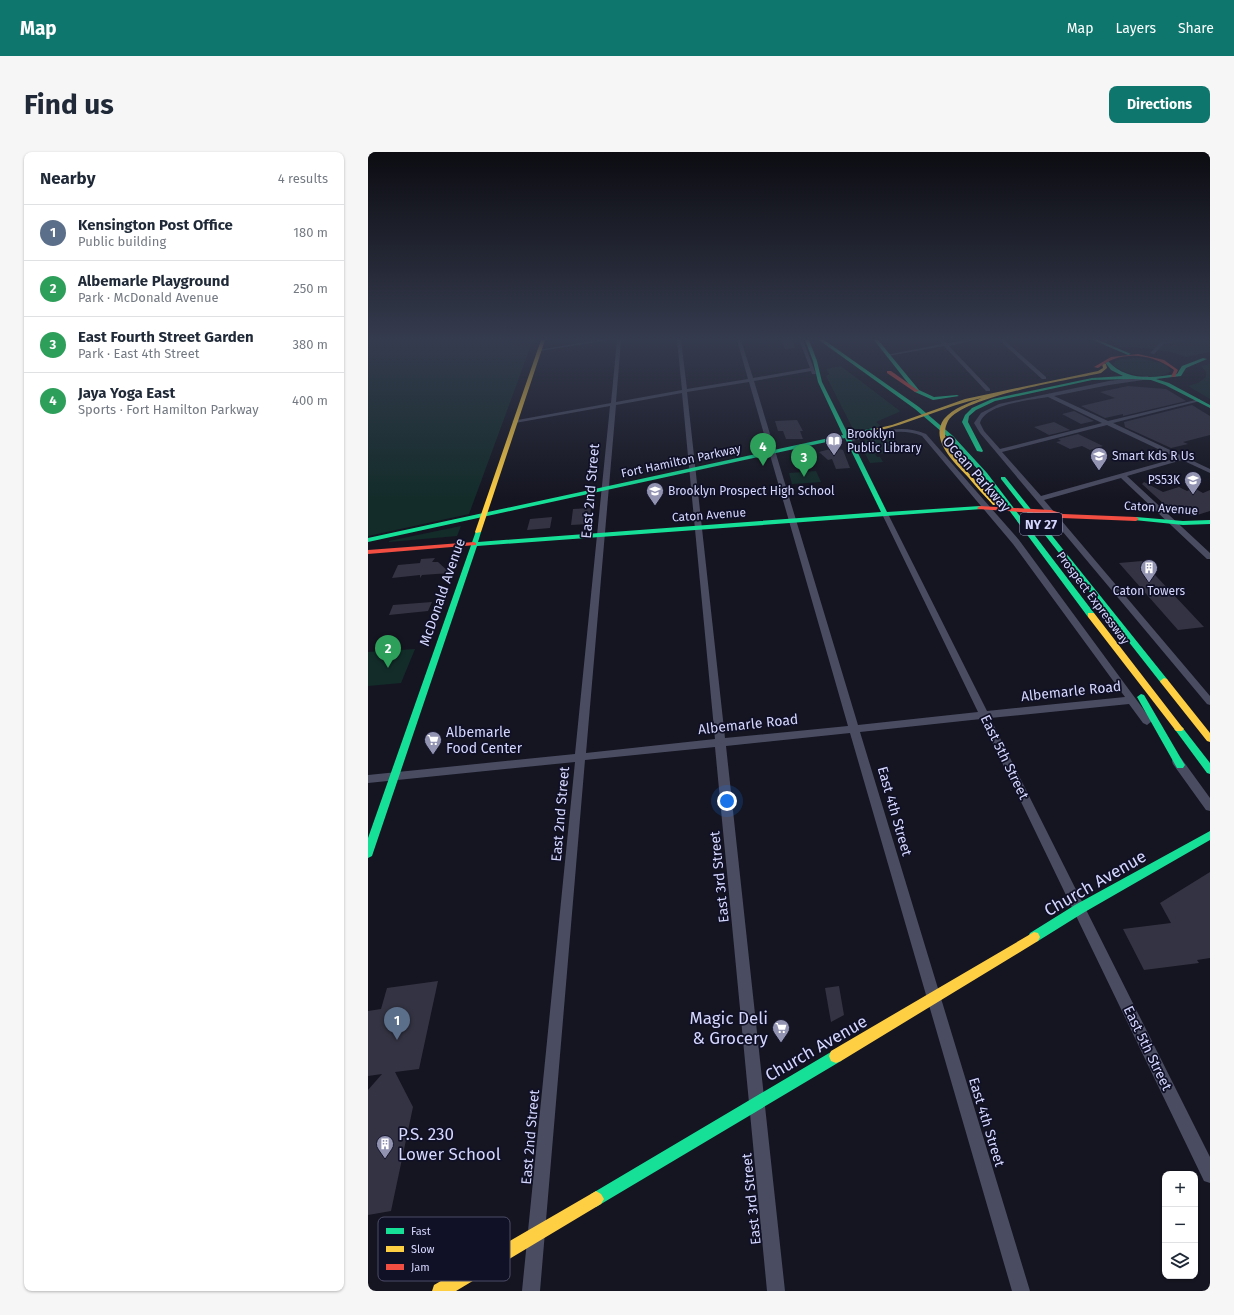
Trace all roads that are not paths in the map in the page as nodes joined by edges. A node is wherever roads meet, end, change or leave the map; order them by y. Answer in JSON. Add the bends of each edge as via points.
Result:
{"nodes":[{"id":1,"x":525,"y":393,"type":"edge"},
{"id":2,"x":614,"y":393,"type":"edge"},
{"id":3,"x":672,"y":393,"type":"edge"},
{"id":4,"x":684,"y":393,"type":"edge"},
{"id":5,"x":755,"y":393,"type":"edge"},
{"id":6,"x":826,"y":393,"type":"edge"},
{"id":7,"x":896,"y":393,"type":"edge"},
{"id":8,"x":910,"y":393,"type":"edge"},
{"id":9,"x":921,"y":393,"type":"edge"},
{"id":10,"x":971,"y":393,"type":"edge"},
{"id":11,"x":1001,"y":393,"type":"edge"},
{"id":12,"x":1027,"y":393,"type":"edge"},
{"id":13,"x":1063,"y":393,"type":"edge"},
{"id":14,"x":1184,"y":393,"type":"edge"},
{"id":15,"x":1191,"y":393,"type":"edge"},
{"id":16,"x":997,"y":394,"type":"junction"},
{"id":17,"x":1050,"y":396,"type":"junction"},
{"id":18,"x":1198,"y":400,"type":"junction"},
{"id":19,"x":613,"y":404,"type":"junction"},
{"id":20,"x":1210,"y":407,"type":"edge"},
{"id":21,"x":515,"y":421,"type":"junction"},
{"id":22,"x":1108,"y":423,"type":"junction"},
{"id":23,"x":849,"y":438,"type":"junction"},
{"id":24,"x":998,"y":451,"type":"junction"},
{"id":25,"x":773,"y":453,"type":"junction"},
{"id":26,"x":1182,"y":458,"type":"junction"},
{"id":27,"x":1209,"y":470,"type":"edge"},
{"id":28,"x":693,"y":471,"type":"junction"},
{"id":29,"x":999,"y":473,"type":"dead end"},
{"id":30,"x":1122,"y":475,"type":"junction"},
{"id":31,"x":605,"y":490,"type":"junction"},
{"id":32,"x":1040,"y":499,"type":"junction"},
{"id":33,"x":990,"y":508,"type":"junction"},
{"id":34,"x":1046,"y":512,"type":"junction"},
{"id":35,"x":885,"y":514,"type":"junction"},
{"id":36,"x":482,"y":516,"type":"junction"},
{"id":37,"x":793,"y":521,"type":"junction"},
{"id":38,"x":1172,"y":522,"type":"junction"},
{"id":39,"x":1210,"y":522,"type":"edge"},
{"id":40,"x":698,"y":528,"type":"junction"},
{"id":41,"x":601,"y":535,"type":"junction"},
{"id":42,"x":368,"y":540,"type":"edge"},
{"id":43,"x":474,"y":544,"type":"junction"},
{"id":44,"x":368,"y":552,"type":"edge"},
{"id":45,"x":1210,"y":557,"type":"edge"},
{"id":46,"x":1052,"y":563,"type":"junction"},
{"id":47,"x":1111,"y":642,"type":"junction"},
{"id":48,"x":1132,"y":700,"type":"junction"},
{"id":49,"x":1210,"y":702,"type":"edge"},
{"id":50,"x":984,"y":715,"type":"junction"},
{"id":51,"x":855,"y":729,"type":"junction"},
{"id":52,"x":1210,"y":739,"type":"edge"},
{"id":53,"x":720,"y":742,"type":"junction"},
{"id":54,"x":580,"y":757,"type":"junction"},
{"id":55,"x":1180,"y":765,"type":"junction"},
{"id":56,"x":1210,"y":770,"type":"edge"},
{"id":57,"x":394,"y":776,"type":"junction"},
{"id":58,"x":368,"y":779,"type":"edge"},
{"id":59,"x":1210,"y":807,"type":"edge"},
{"id":60,"x":1210,"y":835,"type":"edge"},
{"id":61,"x":368,"y":853,"type":"edge"},
{"id":62,"x":1079,"y":909,"type":"junction"},
{"id":63,"x":934,"y":998,"type":"junction"},
{"id":64,"x":757,"y":1102,"type":"junction"},
{"id":65,"x":1210,"y":1175,"type":"edge"},
{"id":66,"x":536,"y":1233,"type":"junction"},
{"id":67,"x":510,"y":1249,"type":"edge"},
{"id":68,"x":457,"y":1281,"type":"edge"},
{"id":69,"x":440,"y":1291,"type":"edge"},
{"id":70,"x":531,"y":1291,"type":"edge"},
{"id":71,"x":776,"y":1291,"type":"edge"},
{"id":72,"x":1021,"y":1291,"type":"edge"}],
"edges":[{"from":1,"to":21,"type":"main road","name":"McDonald Avenue"},
{"from":2,"to":19,"type":"street","name":"East 2nd Street"},
{"from":3,"to":19,"type":"street"},
{"from":4,"to":28,"type":"street","name":"East 3rd Street"},
{"from":5,"to":25,"type":"street","name":"East 4th Street"},
{"from":6,"to":23,"type":"main road","name":"East 5th Street"},
{"from":7,"to":46,"type":"main road","name":"Prospect Expressway","via":[[951,437],[985,474]]},
{"from":8,"to":12,"type":"main road","via":[[957,429],[983,454],[965,422],[970,412],[999,399]]},
{"from":9,"to":10,"type":"main road","via":[[940,399]]},
{"from":11,"to":16,"type":"main road","name":"Fort Hamilton Parkway"},
{"from":13,"to":17,"type":"street"},
{"from":14,"to":18,"type":"main road"},
{"from":15,"to":18,"type":"main road"},
{"from":16,"to":23,"type":"main road","name":"Fort Hamilton Parkway","via":[[967,400],[915,419]]},
{"from":16,"to":46,"type":"main road","via":[[967,405],[950,416],[943,427],[942,438],[950,454],[1032,548]]},
{"from":17,"to":22,"type":"street"},
{"from":17,"to":24,"type":"street","via":[[1001,405],[979,417],[977,423],[980,429]]},
{"from":18,"to":20,"type":"main road"},
{"from":18,"to":22,"type":"street"},
{"from":19,"to":21,"type":"street"},
{"from":19,"to":31,"type":"street","name":"East 2nd Street"},
{"from":21,"to":36,"type":"main road","name":"McDonald Avenue"},
{"from":22,"to":24,"type":"street"},
{"from":22,"to":26,"type":"street"},
{"from":23,"to":25,"type":"main road","name":"Fort Hamilton Parkway"},
{"from":23,"to":33,"type":"street","name":"Ocean Parkway","via":[[894,431],[921,433]]},
{"from":23,"to":35,"type":"main road","name":"East 5th Street"},
{"from":24,"to":32,"type":"street"},
{"from":25,"to":28,"type":"main road","name":"Fort Hamilton Parkway"},
{"from":25,"to":37,"type":"street","name":"East 4th Street"},
{"from":26,"to":27,"type":"street"},
{"from":26,"to":30,"type":"street"},
{"from":28,"to":31,"type":"main road","name":"Fort Hamilton Parkway"},
{"from":28,"to":40,"type":"street","name":"East 3rd Street"},
{"from":29,"to":52,"type":"main road","name":"Prospect Expressway","number":"NY 27"},
{"from":30,"to":32,"type":"street"},
{"from":30,"to":38,"type":"street"},
{"from":31,"to":36,"type":"main road","name":"Fort Hamilton Parkway"},
{"from":31,"to":41,"type":"street","name":"East 2nd Street"},
{"from":32,"to":34,"type":"street"},
{"from":33,"to":34,"type":"main road","name":"Caton Avenue","number":"NY 27"},
{"from":33,"to":35,"type":"main road","name":"Caton Avenue","number":"NY 27"},
{"from":33,"to":48,"type":"street","name":"Ocean Parkway"},
{"from":34,"to":38,"type":"main road","name":"Caton Avenue","number":"NY 27","via":[[1056,509]]},
{"from":34,"to":49,"type":"street"},
{"from":35,"to":37,"type":"main road","name":"Caton Avenue"},
{"from":35,"to":50,"type":"street","name":"East 5th Street"},
{"from":36,"to":42,"type":"main road","name":"Fort Hamilton Parkway"},
{"from":36,"to":43,"type":"main road","name":"McDonald Avenue"},
{"from":37,"to":40,"type":"main road","name":"Caton Avenue"},
{"from":37,"to":51,"type":"street","name":"East 4th Street"},
{"from":38,"to":39,"type":"main road","name":"Caton Avenue","number":"NY 27"},
{"from":38,"to":45,"type":"street"},
{"from":40,"to":41,"type":"main road","name":"Caton Avenue"},
{"from":40,"to":53,"type":"street","name":"East 3rd Street"},
{"from":41,"to":43,"type":"main road","name":"Caton Avenue"},
{"from":41,"to":54,"type":"street","name":"East 2nd Street"},
{"from":43,"to":44,"type":"main road","name":"Caton Avenue"},
{"from":43,"to":57,"type":"main road","name":"McDonald Avenue"},
{"from":46,"to":47,"type":"main road","name":"Prospect Expressway"},
{"from":47,"to":55,"type":"main road","via":[[1113,656]]},
{"from":47,"to":56,"type":"main road","name":"Prospect Expressway"},
{"from":48,"to":50,"type":"street","name":"Albemarle Road"},
{"from":48,"to":55,"type":"street","name":"Ocean Parkway"},
{"from":50,"to":51,"type":"street","name":"Albemarle Road"},
{"from":50,"to":62,"type":"street","name":"East 5th Street"},
{"from":51,"to":53,"type":"street","name":"Albemarle Road"},
{"from":51,"to":63,"type":"street","name":"East 4th Street"},
{"from":53,"to":54,"type":"street","name":"Albemarle Road"},
{"from":53,"to":64,"type":"street","name":"East 3rd Street"},
{"from":54,"to":57,"type":"street","name":"Albemarle Road"},
{"from":54,"to":66,"type":"street","name":"East 2nd Street"},
{"from":55,"to":59,"type":"street","name":"Ocean Parkway"},
{"from":57,"to":58,"type":"street","name":"Albemarle Road"},
{"from":57,"to":61,"type":"main road","name":"McDonald Avenue"},
{"from":60,"to":62,"type":"main road","name":"Church Avenue"},
{"from":62,"to":63,"type":"main road","name":"Church Avenue"},
{"from":62,"to":65,"type":"street","name":"East 5th Street"},
{"from":63,"to":64,"type":"main road","name":"Church Avenue"},
{"from":63,"to":72,"type":"street","name":"East 4th Street"},
{"from":64,"to":66,"type":"main road","name":"Church Avenue"},
{"from":64,"to":71,"type":"street","name":"East 3rd Street"},
{"from":66,"to":67,"type":"main road","name":"Church Avenue"},
{"from":66,"to":70,"type":"street","name":"East 2nd Street"},
{"from":68,"to":69,"type":"main road","name":"Church Avenue"}]}
